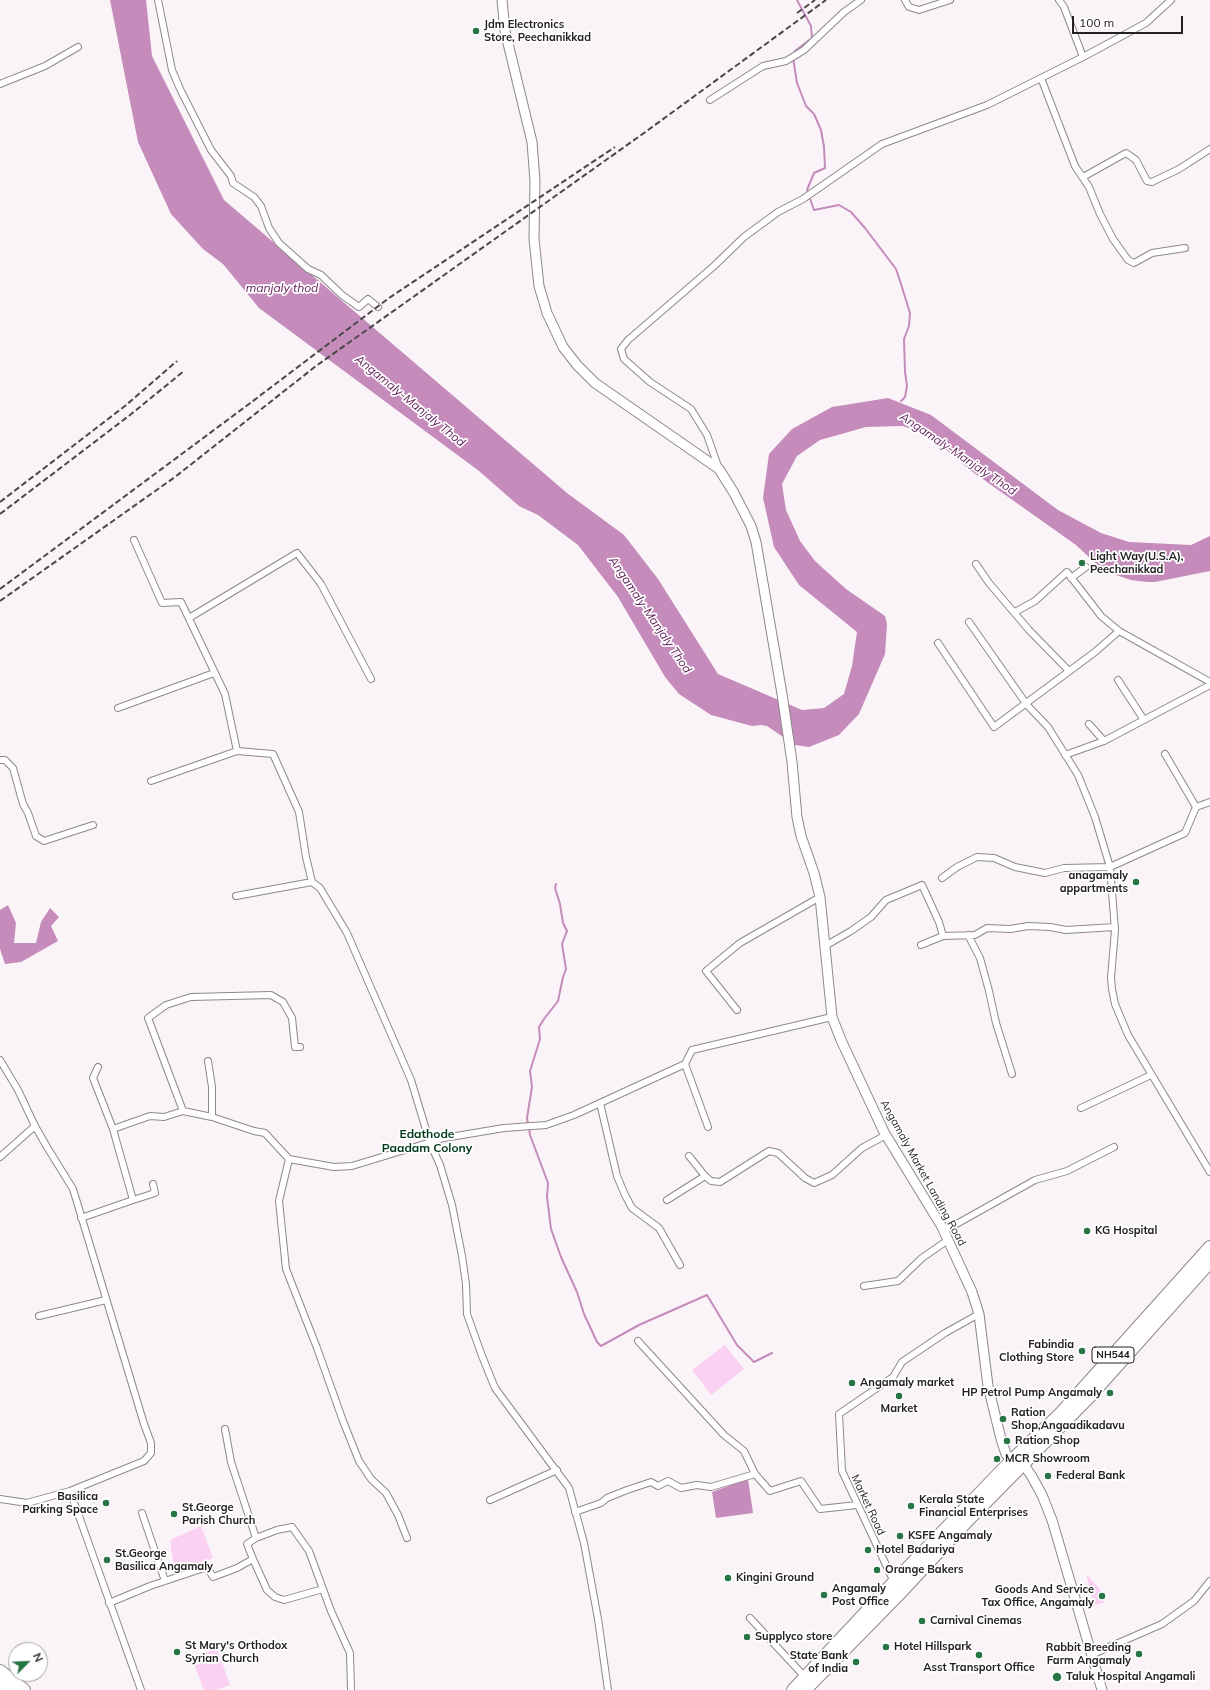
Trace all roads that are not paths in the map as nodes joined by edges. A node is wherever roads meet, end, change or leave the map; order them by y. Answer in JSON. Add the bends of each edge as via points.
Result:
{"nodes":[{"id":1,"x":158,"y":0,"type":"edge"},
{"id":2,"x":502,"y":0,"type":"edge"},
{"id":3,"x":861,"y":0,"type":"edge"},
{"id":4,"x":905,"y":0,"type":"edge"},
{"id":5,"x":950,"y":0,"type":"edge"},
{"id":6,"x":1059,"y":0,"type":"edge"},
{"id":7,"x":1170,"y":0,"type":"edge"},
{"id":8,"x":78,"y":47,"type":"dead end"},
{"id":9,"x":1083,"y":57,"type":"junction"},
{"id":10,"x":1041,"y":78,"type":"junction"},
{"id":11,"x":0,"y":84,"type":"edge"},
{"id":12,"x":710,"y":100,"type":"dead end"},
{"id":13,"x":1210,"y":149,"type":"edge"},
{"id":14,"x":1082,"y":177,"type":"junction"},
{"id":15,"x":1185,"y":248,"type":"dead end"},
{"id":16,"x":378,"y":307,"type":"dead end"},
{"id":17,"x":719,"y":470,"type":"junction"},
{"id":18,"x":134,"y":540,"type":"dead end"},
{"id":19,"x":976,"y":564,"type":"dead end"},
{"id":20,"x":1086,"y":567,"type":"dead end"},
{"id":21,"x":1071,"y":578,"type":"junction"},
{"id":22,"x":1015,"y":612,"type":"junction"},
{"id":23,"x":189,"y":618,"type":"junction"},
{"id":24,"x":969,"y":622,"type":"dead end"},
{"id":25,"x":1119,"y":631,"type":"junction"},
{"id":26,"x":938,"y":643,"type":"dead end"},
{"id":27,"x":1070,"y":671,"type":"junction"},
{"id":28,"x":214,"y":673,"type":"junction"},
{"id":29,"x":371,"y":679,"type":"dead end"},
{"id":30,"x":1118,"y":680,"type":"dead end"},
{"id":31,"x":1210,"y":684,"type":"edge"},
{"id":32,"x":1026,"y":705,"type":"junction"},
{"id":33,"x":118,"y":708,"type":"dead end"},
{"id":34,"x":1144,"y":720,"type":"junction"},
{"id":35,"x":1089,"y":724,"type":"dead end"},
{"id":36,"x":1104,"y":741,"type":"junction"},
{"id":37,"x":237,"y":751,"type":"junction"},
{"id":38,"x":1065,"y":754,"type":"junction"},
{"id":39,"x":1165,"y":754,"type":"dead end"},
{"id":40,"x":0,"y":760,"type":"edge"},
{"id":41,"x":150,"y":781,"type":"dead end"},
{"id":42,"x":1210,"y":802,"type":"edge"},
{"id":43,"x":1196,"y":807,"type":"junction"},
{"id":44,"x":93,"y":825,"type":"dead end"},
{"id":45,"x":1110,"y":866,"type":"junction"},
{"id":46,"x":942,"y":878,"type":"dead end"},
{"id":47,"x":312,"y":882,"type":"junction"},
{"id":48,"x":236,"y":896,"type":"dead end"},
{"id":49,"x":820,"y":897,"type":"junction"},
{"id":50,"x":1115,"y":927,"type":"junction"},
{"id":51,"x":968,"y":935,"type":"junction"},
{"id":52,"x":943,"y":936,"type":"junction"},
{"id":53,"x":921,"y":945,"type":"dead end"},
{"id":54,"x":825,"y":946,"type":"junction"},
{"id":55,"x":737,"y":1010,"type":"dead end"},
{"id":56,"x":832,"y":1018,"type":"junction"},
{"id":57,"x":300,"y":1047,"type":"dead end"},
{"id":58,"x":208,"y":1061,"type":"dead end"},
{"id":59,"x":1,"y":1064,"type":"edge"},
{"id":60,"x":685,"y":1064,"type":"junction"},
{"id":61,"x":98,"y":1067,"type":"dead end"},
{"id":62,"x":1012,"y":1074,"type":"dead end"},
{"id":63,"x":1151,"y":1075,"type":"junction"},
{"id":64,"x":600,"y":1103,"type":"junction"},
{"id":65,"x":1081,"y":1108,"type":"dead end"},
{"id":66,"x":183,"y":1111,"type":"junction"},
{"id":67,"x":212,"y":1117,"type":"junction"},
{"id":68,"x":35,"y":1126,"type":"junction"},
{"id":69,"x":708,"y":1127,"type":"dead end"},
{"id":70,"x":113,"y":1128,"type":"junction"},
{"id":71,"x":886,"y":1135,"type":"junction"},
{"id":72,"x":430,"y":1143,"type":"junction"},
{"id":73,"x":1114,"y":1147,"type":"dead end"},
{"id":74,"x":689,"y":1156,"type":"dead end"},
{"id":75,"x":0,"y":1157,"type":"edge"},
{"id":76,"x":289,"y":1159,"type":"junction"},
{"id":77,"x":1210,"y":1172,"type":"edge"},
{"id":78,"x":704,"y":1176,"type":"junction"},
{"id":79,"x":153,"y":1184,"type":"dead end"},
{"id":80,"x":133,"y":1200,"type":"junction"},
{"id":81,"x":667,"y":1200,"type":"dead end"},
{"id":82,"x":81,"y":1218,"type":"junction"},
{"id":83,"x":944,"y":1231,"type":"junction"},
{"id":84,"x":948,"y":1240,"type":"junction"},
{"id":85,"x":1210,"y":1247,"type":"edge"},
{"id":86,"x":1210,"y":1262,"type":"edge"},
{"id":87,"x":680,"y":1265,"type":"dead end"},
{"id":88,"x":864,"y":1286,"type":"dead end"},
{"id":89,"x":106,"y":1300,"type":"junction"},
{"id":90,"x":979,"y":1314,"type":"junction"},
{"id":91,"x":39,"y":1316,"type":"dead end"},
{"id":92,"x":638,"y":1341,"type":"dead end"},
{"id":93,"x":225,"y":1429,"type":"dead end"},
{"id":94,"x":1018,"y":1462,"type":"junction"},
{"id":95,"x":557,"y":1470,"type":"junction"},
{"id":96,"x":755,"y":1474,"type":"junction"},
{"id":97,"x":70,"y":1491,"type":"junction"},
{"id":98,"x":0,"y":1499,"type":"edge"},
{"id":99,"x":490,"y":1500,"type":"dead end"},
{"id":100,"x":857,"y":1505,"type":"junction"},
{"id":101,"x":575,"y":1512,"type":"junction"},
{"id":102,"x":142,"y":1513,"type":"dead end"},
{"id":103,"x":256,"y":1538,"type":"junction"},
{"id":104,"x":407,"y":1538,"type":"dead end"},
{"id":105,"x":253,"y":1559,"type":"junction"},
{"id":106,"x":165,"y":1581,"type":"junction"},
{"id":107,"x":1210,"y":1581,"type":"edge"},
{"id":108,"x":894,"y":1582,"type":"junction"},
{"id":109,"x":323,"y":1589,"type":"junction"},
{"id":110,"x":109,"y":1603,"type":"junction"},
{"id":111,"x":750,"y":1618,"type":"dead end"},
{"id":112,"x":1091,"y":1655,"type":"junction"},
{"id":113,"x":0,"y":1671,"type":"edge"},
{"id":114,"x":0,"y":1683,"type":"edge"},
{"id":115,"x":806,"y":1687,"type":"edge"},
{"id":116,"x":8,"y":1690,"type":"edge"},
{"id":117,"x":24,"y":1690,"type":"edge"},
{"id":118,"x":141,"y":1690,"type":"edge"},
{"id":119,"x":351,"y":1690,"type":"edge"},
{"id":120,"x":608,"y":1690,"type":"edge"},
{"id":121,"x":793,"y":1690,"type":"edge"},
{"id":122,"x":1102,"y":1690,"type":"edge"}],
"edges":[{"from":1,"to":16,"type":"street","via":[[172,70],[210,150],[232,176],[233,183],[254,197],[279,243],[308,269],[321,274],[359,308],[368,299]]},
{"from":2,"to":17,"type":"main road","via":[[504,31],[532,142],[535,182],[534,239],[539,286],[563,347],[576,365],[596,383]]},
{"from":3,"to":12,"type":"street","via":[[844,12],[804,50],[786,61],[764,66]]},
{"from":4,"to":5,"type":"street","via":[[909,7],[919,10]]},
{"from":6,"to":9,"type":"street"},
{"from":7,"to":9,"type":"street","via":[[1146,23]]},
{"from":8,"to":11,"type":"street","via":[[45,66]]},
{"from":9,"to":10,"type":"street"},
{"from":10,"to":14,"type":"street","via":[[1075,166]]},
{"from":10,"to":17,"type":"street","via":[[987,105],[882,144],[744,237],[628,340],[621,349],[624,359],[650,382],[691,409],[707,435]]},
{"from":13,"to":14,"type":"street","via":[[1179,169],[1152,182],[1147,181],[1136,160],[1126,153]]},
{"from":14,"to":15,"type":"street","via":[[1113,239],[1128,260],[1134,263],[1152,253]]},
{"from":17,"to":49,"type":"main road","name":"Angamaly Market Landing Road","via":[[751,526],[756,542],[782,694],[797,817]]},
{"from":18,"to":23,"type":"street","via":[[162,603],[181,602]]},
{"from":19,"to":22,"type":"street"},
{"from":20,"to":21,"type":"street"},
{"from":21,"to":22,"type":"street","via":[[1067,572],[1035,601]]},
{"from":21,"to":25,"type":"street","via":[[1101,616]]},
{"from":22,"to":27,"type":"street","via":[[1028,630]]},
{"from":23,"to":28,"type":"street"},
{"from":23,"to":29,"type":"street","via":[[297,553],[321,584]]},
{"from":24,"to":32,"type":"street"},
{"from":25,"to":27,"type":"street"},
{"from":25,"to":31,"type":"street"},
{"from":26,"to":32,"type":"street","via":[[993,727]]},
{"from":27,"to":32,"type":"street"},
{"from":28,"to":33,"type":"street"},
{"from":28,"to":37,"type":"street","via":[[225,694]]},
{"from":30,"to":34,"type":"street"},
{"from":31,"to":34,"type":"street"},
{"from":32,"to":38,"type":"street","via":[[1048,727]]},
{"from":34,"to":36,"type":"street"},
{"from":35,"to":36,"type":"street"},
{"from":36,"to":38,"type":"street"},
{"from":37,"to":41,"type":"street"},
{"from":37,"to":47,"type":"street","via":[[273,754],[299,812]]},
{"from":38,"to":45,"type":"street","via":[[1078,775]]},
{"from":39,"to":43,"type":"street"},
{"from":40,"to":44,"type":"street","via":[[5,760],[13,768],[23,804],[36,836],[44,841]]},
{"from":42,"to":43,"type":"street"},
{"from":43,"to":45,"type":"street","via":[[1185,833]]},
{"from":45,"to":46,"type":"street","via":[[1064,868],[1045,873],[1015,867],[994,858],[977,857]]},
{"from":45,"to":50,"type":"street"},
{"from":47,"to":48,"type":"street"},
{"from":47,"to":72,"type":"street","via":[[320,888],[354,947],[410,1080]]},
{"from":49,"to":54,"type":"main road","name":"Angamaly Market Landing Road"},
{"from":49,"to":55,"type":"street","via":[[740,943],[706,971]]},
{"from":50,"to":51,"type":"street","via":[[1066,930],[1028,926],[987,928],[975,935]]},
{"from":50,"to":63,"type":"street","via":[[1111,978],[1115,1004],[1128,1035]]},
{"from":51,"to":52,"type":"street"},
{"from":51,"to":62,"type":"street","via":[[980,958]]},
{"from":52,"to":53,"type":"street"},
{"from":52,"to":54,"type":"street","via":[[922,885],[886,900],[871,917]]},
{"from":54,"to":56,"type":"main road","name":"Angamaly Market Landing Road"},
{"from":56,"to":60,"type":"street","via":[[692,1050]]},
{"from":56,"to":71,"type":"main road","name":"Angamaly Market Landing Road"},
{"from":57,"to":66,"type":"street","via":[[295,1047],[292,1018],[283,1002],[271,995],[192,998],[166,1005],[148,1018]]},
{"from":58,"to":67,"type":"street","via":[[212,1087]]},
{"from":59,"to":68,"type":"street","via":[[18,1090]]},
{"from":60,"to":64,"type":"street"},
{"from":60,"to":69,"type":"street"},
{"from":61,"to":70,"type":"street","via":[[93,1078]]},
{"from":63,"to":65,"type":"street"},
{"from":63,"to":77,"type":"street"},
{"from":64,"to":72,"type":"street","via":[[546,1125],[504,1128],[444,1138]]},
{"from":64,"to":87,"type":"street","via":[[617,1176],[625,1195],[632,1208],[659,1228]]},
{"from":66,"to":67,"type":"street"},
{"from":66,"to":70,"type":"street","via":[[164,1118],[150,1116]]},
{"from":67,"to":76,"type":"street","via":[[266,1134]]},
{"from":68,"to":75,"type":"street"},
{"from":68,"to":82,"type":"street","via":[[73,1189]]},
{"from":70,"to":80,"type":"street"},
{"from":71,"to":78,"type":"street","via":[[862,1148],[832,1175],[814,1183],[778,1153],[769,1151],[720,1182],[711,1181]]},
{"from":71,"to":83,"type":"main road","name":"Angamaly Market Landing Road"},
{"from":72,"to":76,"type":"street","via":[[352,1166],[334,1167]]},
{"from":72,"to":95,"type":"street","via":[[440,1165],[452,1205],[466,1284],[467,1314],[482,1356],[496,1388]]},
{"from":73,"to":83,"type":"street","via":[[1067,1171],[1035,1180]]},
{"from":74,"to":78,"type":"street"},
{"from":76,"to":104,"type":"street","via":[[279,1201],[286,1269],[359,1461],[371,1479],[386,1493]]},
{"from":78,"to":81,"type":"street"},
{"from":79,"to":80,"type":"street","via":[[155,1192]]},
{"from":80,"to":82,"type":"street"},
{"from":82,"to":89,"type":"street"},
{"from":83,"to":84,"type":"main road","name":"Angamaly Market Landing Road"},
{"from":84,"to":88,"type":"street","via":[[922,1258],[898,1281]]},
{"from":84,"to":90,"type":"main road","name":"Angamaly Market Landing Road","via":[[972,1292]]},
{"from":85,"to":94,"type":"highway","number":"NH544","via":[[1090,1382],[1034,1440]]},
{"from":86,"to":94,"type":"highway","number":"NH544","via":[[1090,1396]]},
{"from":89,"to":91,"type":"street"},
{"from":89,"to":97,"type":"street","via":[[151,1443],[151,1453],[144,1461]]},
{"from":90,"to":94,"type":"main road","name":"Angamaly Market Landing Road","via":[[988,1386],[996,1421],[1006,1454]]},
{"from":90,"to":100,"type":"street","name":"Market Road","via":[[902,1362],[893,1377],[839,1414],[842,1472]]},
{"from":92,"to":96,"type":"street","via":[[724,1435],[744,1451]]},
{"from":93,"to":103,"type":"street","via":[[231,1462]]},
{"from":94,"to":108,"type":"highway","number":"NH544"},
{"from":94,"to":112,"type":"main road","name":"Angamaly Market Landing Road","via":[[1031,1474],[1052,1520]]},
{"from":94,"to":115,"type":"highway","number":"NH544"},
{"from":95,"to":99,"type":"street"},
{"from":95,"to":101,"type":"street","via":[[569,1488]]},
{"from":96,"to":100,"type":"street","via":[[770,1491],[801,1481],[820,1509]]},
{"from":96,"to":101,"type":"street","via":[[711,1487],[697,1485],[681,1488],[668,1481],[658,1486],[651,1482]]},
{"from":97,"to":98,"type":"street","via":[[27,1503]]},
{"from":97,"to":110,"type":"street"},
{"from":100,"to":108,"type":"street","name":"Market Road"},
{"from":101,"to":120,"type":"street","via":[[584,1543],[597,1612]]},
{"from":102,"to":106,"type":"street"},
{"from":103,"to":105,"type":"street","via":[[247,1544]]},
{"from":103,"to":109,"type":"street","via":[[292,1527],[309,1551]]},
{"from":105,"to":106,"type":"street","via":[[213,1577],[207,1567]]},
{"from":105,"to":109,"type":"street","via":[[267,1590],[275,1597],[284,1600]]},
{"from":106,"to":110,"type":"street"},
{"from":107,"to":112,"type":"street","via":[[1194,1601],[1162,1624]]},
{"from":108,"to":115,"type":"highway","number":"NH544"},
{"from":109,"to":119,"type":"street","via":[[350,1653]]},
{"from":110,"to":118,"type":"street"},
{"from":111,"to":115,"type":"street"},
{"from":112,"to":122,"type":"main road","name":"Angamaly Market Landing Road"},
{"from":113,"to":117,"type":"highway"},
{"from":114,"to":116,"type":"highway"},
{"from":115,"to":121,"type":"highway","number":"NH544"}]}
